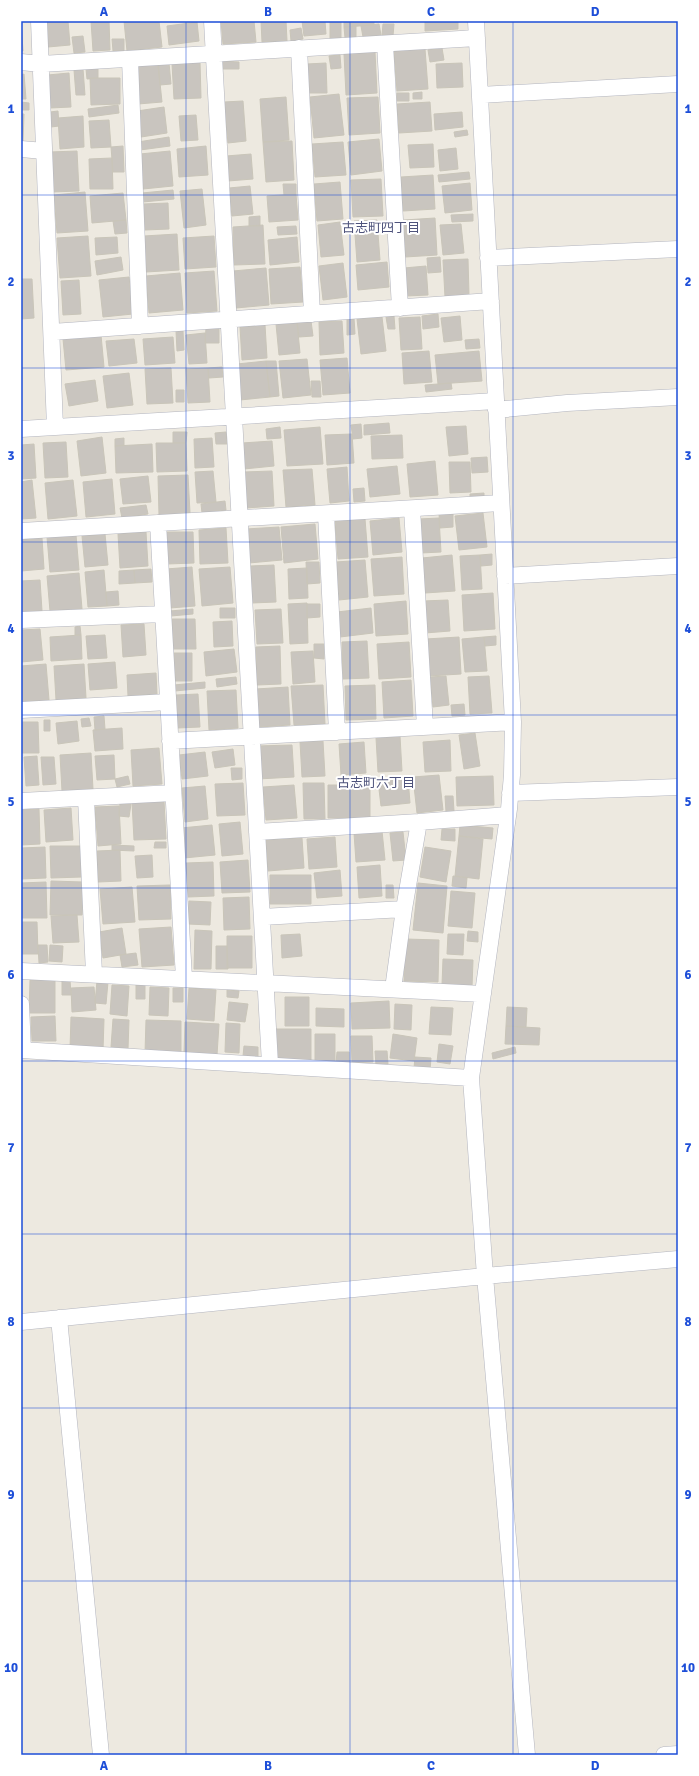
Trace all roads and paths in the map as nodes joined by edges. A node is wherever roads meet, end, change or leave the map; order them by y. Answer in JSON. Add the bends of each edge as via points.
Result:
{"nodes":[{"id":1,"x":40,"y":21,"type":"edge"},
{"id":2,"x":212,"y":21,"type":"edge"},
{"id":3,"x":476,"y":21,"type":"edge"},
{"id":4,"x":476,"y":38,"type":"junction"},
{"id":5,"x":385,"y":44,"type":"junction"},
{"id":6,"x":299,"y":48,"type":"junction"},
{"id":7,"x":214,"y":54,"type":"junction"},
{"id":8,"x":130,"y":59,"type":"junction"},
{"id":9,"x":21,"y":62,"type":"edge"},
{"id":10,"x":41,"y":64,"type":"junction"},
{"id":11,"x":678,"y":84,"type":"edge"},
{"id":12,"x":480,"y":95,"type":"junction"},
{"id":13,"x":21,"y":149,"type":"edge"},
{"id":14,"x":44,"y":151,"type":"junction"},
{"id":15,"x":678,"y":249,"type":"edge"},
{"id":16,"x":488,"y":258,"type":"junction"},
{"id":17,"x":491,"y":301,"type":"junction"},
{"id":18,"x":400,"y":308,"type":"junction"},
{"id":19,"x":312,"y":314,"type":"junction"},
{"id":20,"x":228,"y":320,"type":"junction"},
{"id":21,"x":140,"y":326,"type":"junction"},
{"id":22,"x":52,"y":332,"type":"junction"},
{"id":23,"x":678,"y":396,"type":"edge"},
{"id":24,"x":496,"y":405,"type":"junction"},
{"id":25,"x":234,"y":416,"type":"junction"},
{"id":26,"x":55,"y":427,"type":"junction"},
{"id":27,"x":21,"y":429,"type":"edge"},
{"id":28,"x":501,"y":503,"type":"junction"},
{"id":29,"x":412,"y":509,"type":"junction"},
{"id":30,"x":326,"y":514,"type":"junction"},
{"id":31,"x":239,"y":519,"type":"junction"},
{"id":32,"x":158,"y":523,"type":"junction"},
{"id":33,"x":21,"y":531,"type":"edge"},
{"id":34,"x":678,"y":566,"type":"edge"},
{"id":35,"x":505,"y":576,"type":"junction"},
{"id":36,"x":163,"y":614,"type":"junction"},
{"id":37,"x":21,"y":620,"type":"edge"},
{"id":38,"x":168,"y":702,"type":"junction"},
{"id":39,"x":21,"y":710,"type":"edge"},
{"id":40,"x":513,"y":722,"type":"junction"},
{"id":41,"x":425,"y":727,"type":"junction"},
{"id":42,"x":337,"y":732,"type":"junction"},
{"id":43,"x":252,"y":737,"type":"junction"},
{"id":44,"x":170,"y":741,"type":"junction"},
{"id":45,"x":678,"y":787,"type":"edge"},
{"id":46,"x":173,"y":793,"type":"junction"},
{"id":47,"x":510,"y":793,"type":"junction"},
{"id":48,"x":86,"y":798,"type":"junction"},
{"id":49,"x":21,"y":801,"type":"edge"},
{"id":50,"x":508,"y":815,"type":"junction"},
{"id":51,"x":419,"y":822,"type":"junction"},
{"id":52,"x":257,"y":832,"type":"junction"},
{"id":53,"x":404,"y":909,"type":"junction"},
{"id":54,"x":262,"y":917,"type":"junction"},
{"id":55,"x":21,"y":971,"type":"edge"},
{"id":56,"x":94,"y":974,"type":"junction"},
{"id":57,"x":184,"y":978,"type":"junction"},
{"id":58,"x":265,"y":982,"type":"junction"},
{"id":59,"x":393,"y":989,"type":"junction"},
{"id":60,"x":483,"y":994,"type":"junction"},
{"id":61,"x":21,"y":1004,"type":"edge"},
{"id":62,"x":22,"y":1050,"type":"edge"},
{"id":63,"x":270,"y":1064,"type":"junction"},
{"id":64,"x":471,"y":1078,"type":"junction"},
{"id":65,"x":678,"y":1260,"type":"edge"},
{"id":66,"x":485,"y":1276,"type":"junction"},
{"id":67,"x":59,"y":1318,"type":"junction"},
{"id":68,"x":21,"y":1322,"type":"edge"},
{"id":69,"x":678,"y":1754,"type":"edge"},
{"id":70,"x":101,"y":1755,"type":"edge"},
{"id":71,"x":527,"y":1755,"type":"edge"},
{"id":72,"x":664,"y":1755,"type":"edge"}],
"edges":[{"from":1,"to":10,"type":"street"},
{"from":2,"to":7,"type":"street"},
{"from":3,"to":4,"type":"street"},
{"from":4,"to":5,"type":"street"},
{"from":4,"to":12,"type":"street"},
{"from":5,"to":6,"type":"street"},
{"from":5,"to":18,"type":"street"},
{"from":6,"to":7,"type":"street"},
{"from":6,"to":19,"type":"street"},
{"from":7,"to":8,"type":"street"},
{"from":7,"to":20,"type":"street"},
{"from":8,"to":10,"type":"street"},
{"from":8,"to":21,"type":"street"},
{"from":9,"to":10,"type":"street"},
{"from":10,"to":14,"type":"street"},
{"from":11,"to":12,"type":"street"},
{"from":12,"to":16,"type":"street"},
{"from":13,"to":14,"type":"street"},
{"from":14,"to":22,"type":"street"},
{"from":15,"to":16,"type":"street"},
{"from":16,"to":17,"type":"street"},
{"from":17,"to":18,"type":"street"},
{"from":17,"to":24,"type":"street"},
{"from":18,"to":19,"type":"street"},
{"from":19,"to":20,"type":"street"},
{"from":20,"to":21,"type":"street"},
{"from":20,"to":25,"type":"street"},
{"from":21,"to":22,"type":"street"},
{"from":22,"to":26,"type":"street"},
{"from":23,"to":24,"type":"street"},
{"from":24,"to":25,"type":"street"},
{"from":24,"to":28,"type":"street"},
{"from":25,"to":26,"type":"street"},
{"from":25,"to":31,"type":"street"},
{"from":26,"to":27,"type":"street"},
{"from":28,"to":29,"type":"street"},
{"from":28,"to":35,"type":"street"},
{"from":29,"to":30,"type":"street"},
{"from":29,"to":41,"type":"street"},
{"from":30,"to":31,"type":"street"},
{"from":30,"to":42,"type":"street"},
{"from":31,"to":32,"type":"street"},
{"from":31,"to":43,"type":"street"},
{"from":32,"to":33,"type":"street"},
{"from":32,"to":36,"type":"street"},
{"from":34,"to":35,"type":"street"},
{"from":35,"to":40,"type":"street"},
{"from":36,"to":37,"type":"street"},
{"from":36,"to":38,"type":"street"},
{"from":38,"to":39,"type":"street"},
{"from":38,"to":44,"type":"street"},
{"from":40,"to":41,"type":"street"},
{"from":40,"to":47,"type":"street"},
{"from":41,"to":42,"type":"street"},
{"from":42,"to":43,"type":"street"},
{"from":43,"to":44,"type":"street"},
{"from":43,"to":52,"type":"street"},
{"from":44,"to":46,"type":"street"},
{"from":45,"to":47,"type":"street"},
{"from":46,"to":48,"type":"street"},
{"from":46,"to":57,"type":"street"},
{"from":47,"to":50,"type":"street"},
{"from":48,"to":49,"type":"street"},
{"from":48,"to":56,"type":"street"},
{"from":50,"to":51,"type":"street"},
{"from":50,"to":60,"type":"street"},
{"from":51,"to":52,"type":"street"},
{"from":51,"to":53,"type":"street"},
{"from":52,"to":54,"type":"street"},
{"from":53,"to":54,"type":"street"},
{"from":53,"to":59,"type":"street"},
{"from":54,"to":58,"type":"street"},
{"from":55,"to":56,"type":"street"},
{"from":56,"to":57,"type":"street"},
{"from":57,"to":58,"type":"street"},
{"from":58,"to":59,"type":"street"},
{"from":58,"to":63,"type":"street"},
{"from":59,"to":60,"type":"street"},
{"from":60,"to":64,"type":"street"},
{"from":61,"to":62,"type":"street"},
{"from":62,"to":63,"type":"street"},
{"from":63,"to":64,"type":"street"},
{"from":64,"to":66,"type":"street"},
{"from":65,"to":66,"type":"street"},
{"from":66,"to":67,"type":"street"},
{"from":66,"to":71,"type":"street"},
{"from":67,"to":68,"type":"street"},
{"from":67,"to":70,"type":"street"},
{"from":69,"to":72,"type":"street"}]}
